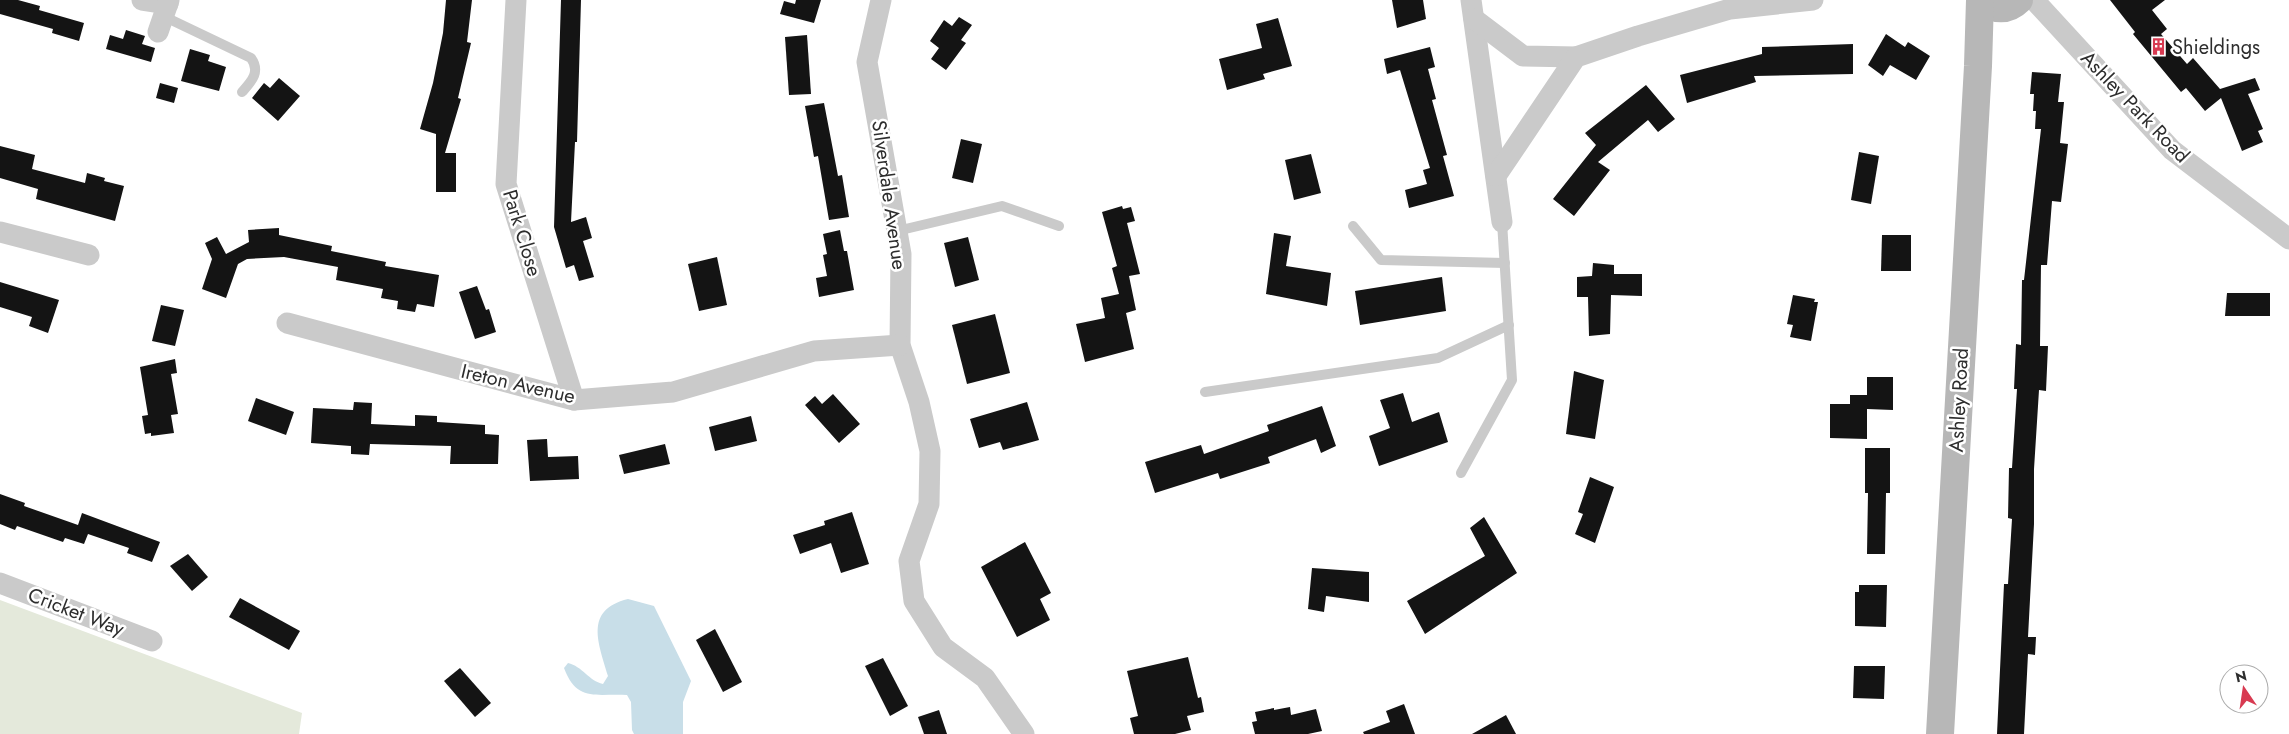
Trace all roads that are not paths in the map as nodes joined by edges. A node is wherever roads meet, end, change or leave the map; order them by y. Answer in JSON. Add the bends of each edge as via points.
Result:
{"nodes":[{"id":1,"x":142,"y":0,"type":"edge"},
{"id":2,"x":516,"y":0,"type":"edge"},
{"id":3,"x":881,"y":0,"type":"edge"},
{"id":4,"x":1813,"y":0,"type":"edge"},
{"id":5,"x":2004,"y":2,"type":"edge"},
{"id":6,"x":1472,"y":10,"type":"edge"},
{"id":7,"x":164,"y":13,"type":"edge"},
{"id":8,"x":1576,"y":57,"type":"junction"},
{"id":9,"x":242,"y":92,"type":"dead end"},
{"id":10,"x":1496,"y":176,"type":"junction"},
{"id":11,"x":1502,"y":222,"type":"joint"},
{"id":12,"x":1059,"y":226,"type":"dead end"},
{"id":13,"x":1353,"y":226,"type":"dead end"},
{"id":14,"x":897,"y":231,"type":"junction"},
{"id":15,"x":0,"y":232,"type":"edge"},
{"id":16,"x":2289,"y":239,"type":"edge"},
{"id":17,"x":89,"y":255,"type":"dead end"},
{"id":18,"x":1505,"y":263,"type":"junction"},
{"id":19,"x":286,"y":323,"type":"dead end"},
{"id":20,"x":1509,"y":325,"type":"junction"},
{"id":21,"x":900,"y":345,"type":"junction"},
{"id":22,"x":1205,"y":392,"type":"dead end"},
{"id":23,"x":574,"y":400,"type":"junction"},
{"id":24,"x":1461,"y":472,"type":"dead end"},
{"id":25,"x":0,"y":583,"type":"edge"},
{"id":26,"x":152,"y":641,"type":"dead end"},
{"id":27,"x":1024,"y":734,"type":"edge"},
{"id":28,"x":1940,"y":734,"type":"edge"}],
"edges":[{"from":1,"to":7,"type":"street"},
{"from":2,"to":23,"type":"street","name":"Park Close","via":[[506,184]]},
{"from":3,"to":14,"type":"street","name":"Silverdale Avenue","via":[[867,62]]},
{"from":4,"to":8,"type":"street","via":[[1730,9]]},
{"from":5,"to":16,"type":"street","name":"Ashley Park Road","via":[[2057,24],[2172,150]]},
{"from":5,"to":28,"type":"main road","name":"Ashley Road","via":[[1978,66]]},
{"from":6,"to":8,"type":"street","via":[[1523,56]]},
{"from":6,"to":10,"type":"street"},
{"from":7,"to":9,"type":"lane","via":[[251,58],[256,69],[254,79]]},
{"from":8,"to":10,"type":"street"},
{"from":10,"to":11,"type":"street"},
{"from":11,"to":18,"type":"lane"},
{"from":12,"to":14,"type":"lane","via":[[1002,206]]},
{"from":13,"to":18,"type":"lane","via":[[1381,260]]},
{"from":14,"to":21,"type":"street","name":"Silverdale Avenue","via":[[901,254]]},
{"from":15,"to":17,"type":"street"},
{"from":18,"to":20,"type":"lane"},
{"from":19,"to":23,"type":"street","name":"Ireton Avenue"},
{"from":20,"to":22,"type":"lane","via":[[1438,358]]},
{"from":20,"to":24,"type":"lane","via":[[1512,380]]},
{"from":21,"to":23,"type":"street","name":"Ireton Avenue","via":[[814,351],[673,392]]},
{"from":21,"to":27,"type":"street","name":"Silverdale Avenue","via":[[919,402],[930,452],[928,504],[909,562],[914,601],[943,647],[985,678]]},
{"from":25,"to":26,"type":"street","name":"Cricket Way"}]}
